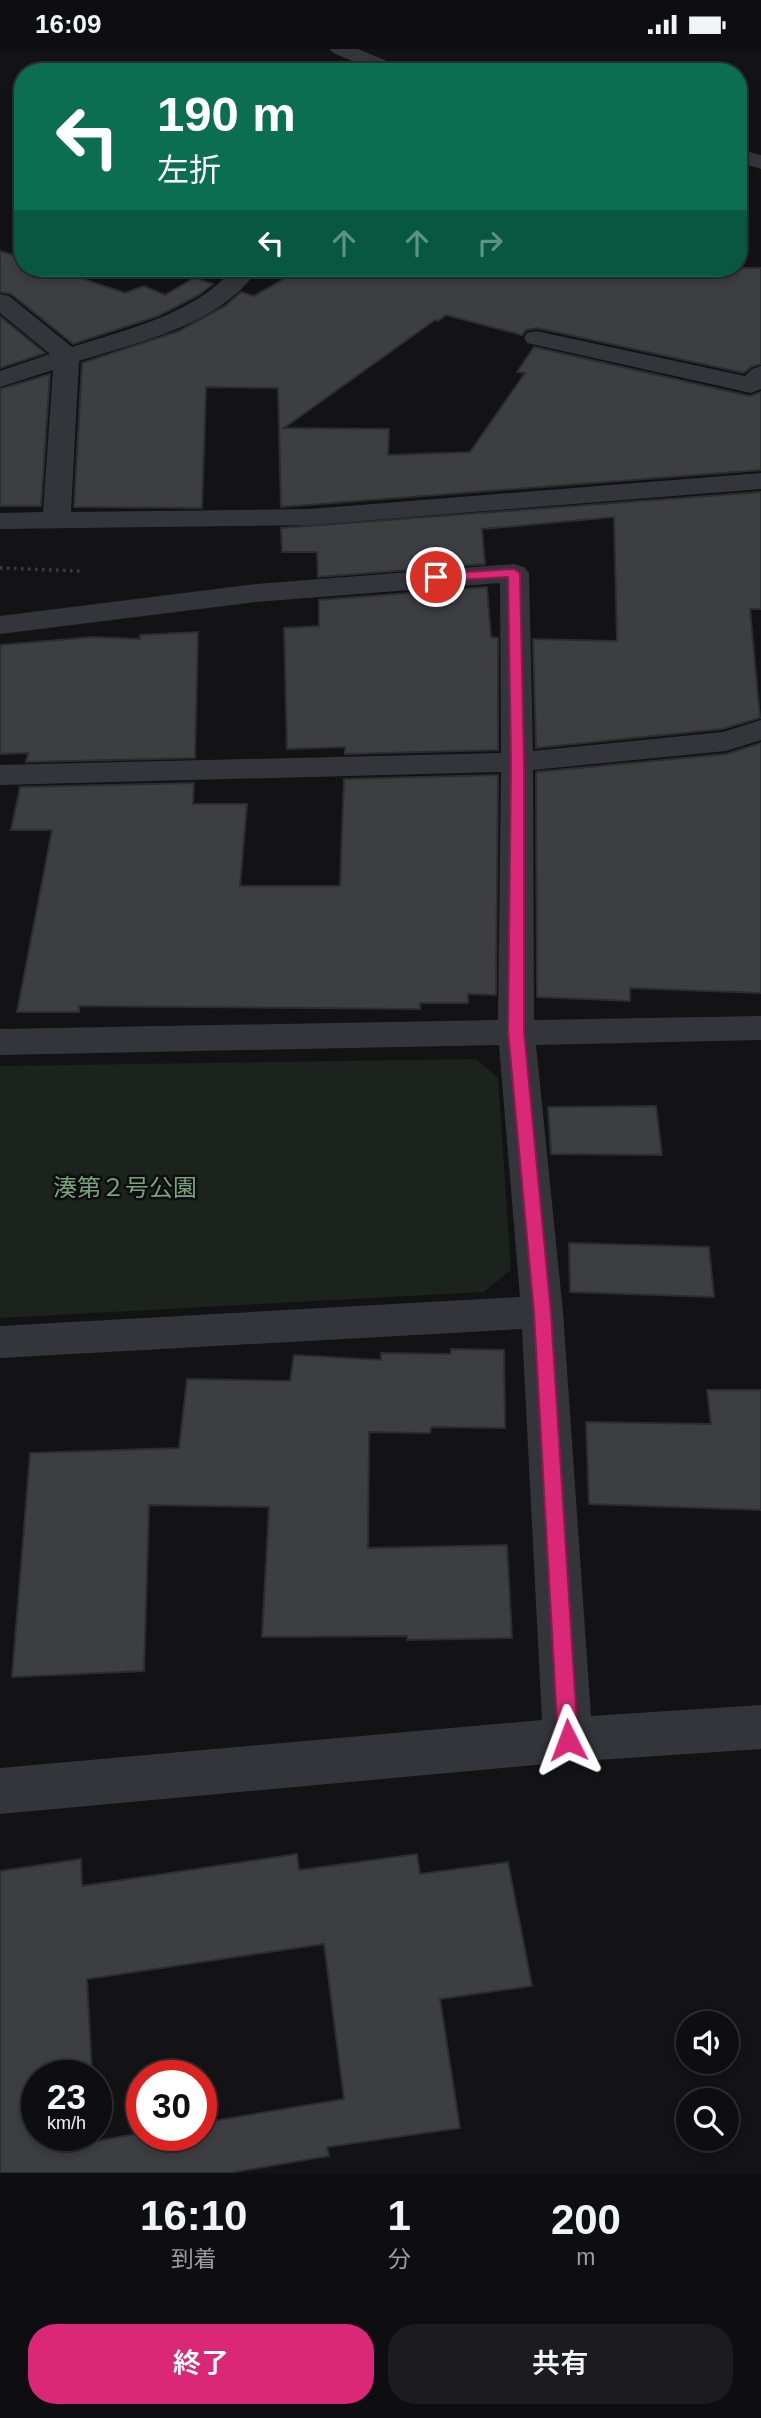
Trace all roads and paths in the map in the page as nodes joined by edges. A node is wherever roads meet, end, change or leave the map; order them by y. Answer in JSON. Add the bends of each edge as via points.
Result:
{"nodes":[{"id":1,"x":340,"y":49,"type":"edge"},
{"id":2,"x":375,"y":63,"type":"edge"},
{"id":3,"x":239,"y":277,"type":"edge"},
{"id":4,"x":0,"y":301,"type":"edge"},
{"id":5,"x":536,"y":338,"type":"dead end"},
{"id":6,"x":67,"y":356,"type":"junction"},
{"id":7,"x":761,"y":375,"type":"edge"},
{"id":8,"x":0,"y":379,"type":"edge"},
{"id":9,"x":761,"y":481,"type":"edge"},
{"id":10,"x":56,"y":520,"type":"junction"},
{"id":11,"x":0,"y":521,"type":"edge"},
{"id":12,"x":0,"y":625,"type":"edge"},
{"id":13,"x":761,"y":730,"type":"edge"},
{"id":14,"x":517,"y":762,"type":"junction"},
{"id":15,"x":0,"y":775,"type":"edge"},
{"id":16,"x":761,"y":1028,"type":"edge"},
{"id":17,"x":516,"y":1031,"type":"junction"},
{"id":18,"x":0,"y":1042,"type":"edge"},
{"id":19,"x":542,"y":1313,"type":"junction"},
{"id":20,"x":0,"y":1342,"type":"edge"},
{"id":21,"x":761,"y":1727,"type":"edge"},
{"id":22,"x":568,"y":1740,"type":"junction"},
{"id":23,"x":0,"y":1791,"type":"edge"}],
"edges":[{"from":1,"to":2,"type":"street"},
{"from":3,"to":6,"type":"street","via":[[202,308]]},
{"from":4,"to":6,"type":"street"},
{"from":5,"to":7,"type":"street","via":[[751,385]]},
{"from":6,"to":8,"type":"street"},
{"from":6,"to":10,"type":"street"},
{"from":9,"to":10,"type":"street","via":[[310,517]]},
{"from":10,"to":11,"type":"street"},
{"from":12,"to":14,"type":"street","via":[[117,608],[514,573]]},
{"from":13,"to":14,"type":"street","via":[[726,741]]},
{"from":14,"to":15,"type":"street"},
{"from":14,"to":17,"type":"street"},
{"from":16,"to":17,"type":"street"},
{"from":17,"to":18,"type":"street"},
{"from":17,"to":19,"type":"street"},
{"from":19,"to":20,"type":"street"},
{"from":19,"to":22,"type":"street"},
{"from":21,"to":22,"type":"street"},
{"from":22,"to":23,"type":"street"}]}
